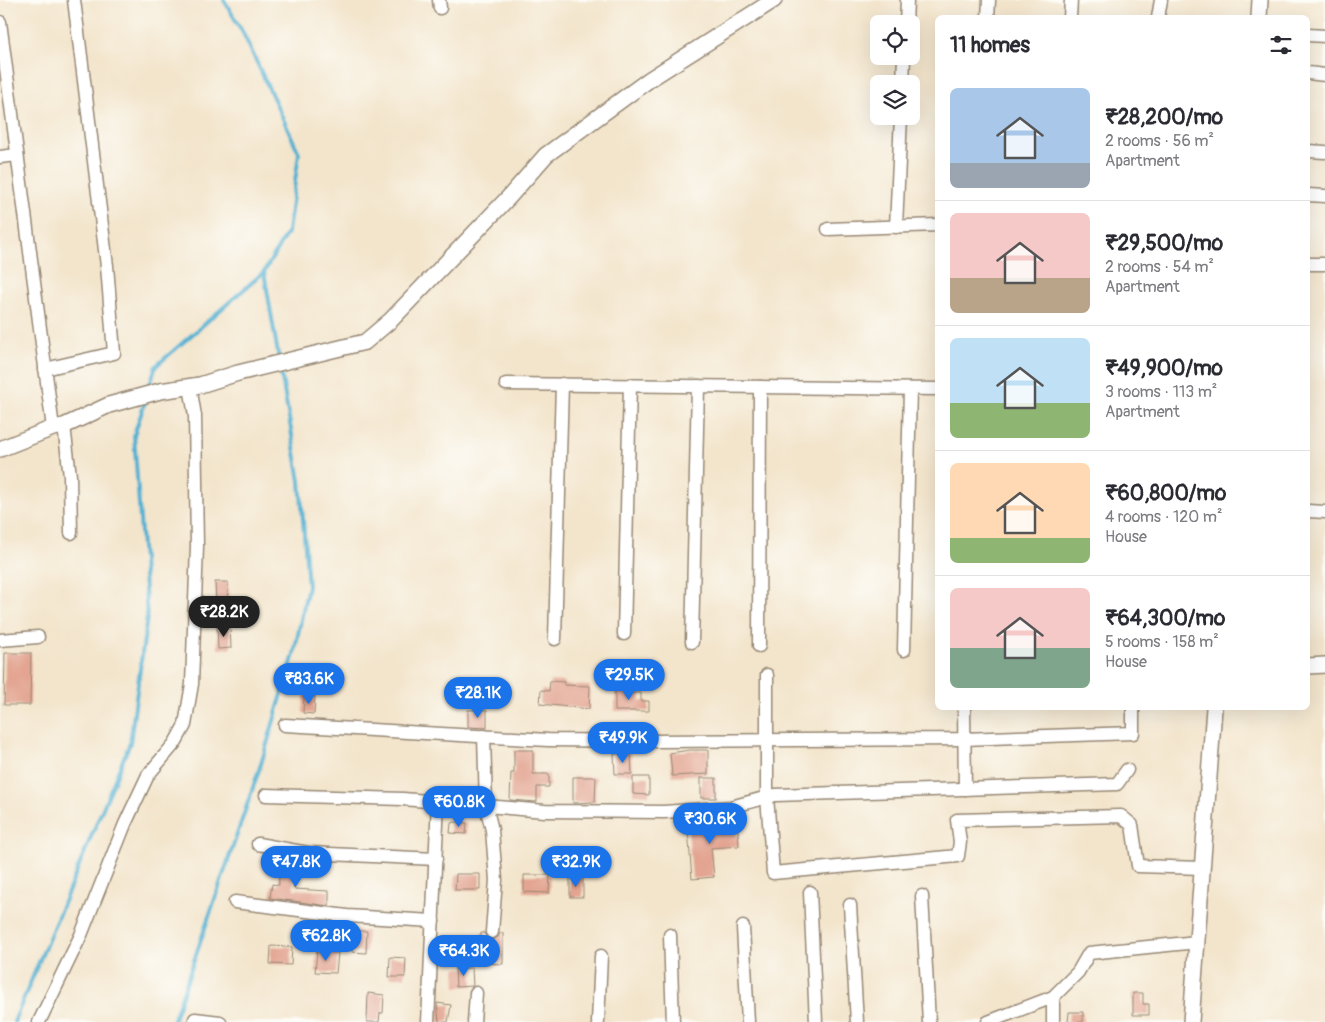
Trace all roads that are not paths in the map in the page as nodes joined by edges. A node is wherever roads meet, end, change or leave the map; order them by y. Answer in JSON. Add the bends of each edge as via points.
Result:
{"nodes":[{"id":1,"x":74,"y":0,"type":"edge"},
{"id":2,"x":774,"y":0,"type":"edge"},
{"id":3,"x":907,"y":0,"type":"edge"},
{"id":4,"x":989,"y":0,"type":"edge"},
{"id":5,"x":1071,"y":0,"type":"edge"},
{"id":6,"x":1161,"y":0,"type":"edge"},
{"id":7,"x":1260,"y":0,"type":"edge"},
{"id":8,"x":906,"y":15,"type":"edge"},
{"id":9,"x":988,"y":15,"type":"edge"},
{"id":10,"x":1070,"y":15,"type":"edge"},
{"id":11,"x":1158,"y":15,"type":"edge"},
{"id":12,"x":1258,"y":15,"type":"edge"},
{"id":13,"x":0,"y":22,"type":"edge"},
{"id":14,"x":1310,"y":35,"type":"edge"},
{"id":15,"x":1325,"y":36,"type":"edge"},
{"id":16,"x":1310,"y":73,"type":"edge"},
{"id":17,"x":1325,"y":75,"type":"edge"},
{"id":18,"x":901,"y":125,"type":"edge"},
{"id":19,"x":1310,"y":151,"type":"edge"},
{"id":20,"x":1325,"y":152,"type":"edge"},
{"id":21,"x":16,"y":155,"type":"junction"},
{"id":22,"x":0,"y":157,"type":"edge"},
{"id":23,"x":1310,"y":195,"type":"edge"},
{"id":24,"x":1325,"y":196,"type":"edge"},
{"id":25,"x":935,"y":225,"type":"edge"},
{"id":26,"x":896,"y":227,"type":"junction"},
{"id":27,"x":828,"y":229,"type":"dead end"},
{"id":28,"x":1310,"y":264,"type":"edge"},
{"id":29,"x":1325,"y":264,"type":"edge"},
{"id":30,"x":46,"y":369,"type":"junction"},
{"id":31,"x":506,"y":384,"type":"dead end"},
{"id":32,"x":562,"y":384,"type":"junction"},
{"id":33,"x":630,"y":385,"type":"junction"},
{"id":34,"x":190,"y":386,"type":"junction"},
{"id":35,"x":698,"y":386,"type":"junction"},
{"id":36,"x":760,"y":387,"type":"junction"},
{"id":37,"x":910,"y":388,"type":"junction"},
{"id":38,"x":935,"y":389,"type":"edge"},
{"id":39,"x":58,"y":427,"type":"junction"},
{"id":40,"x":0,"y":449,"type":"edge"},
{"id":41,"x":1310,"y":511,"type":"edge"},
{"id":42,"x":1325,"y":512,"type":"edge"},
{"id":43,"x":71,"y":533,"type":"dead end"},
{"id":44,"x":624,"y":634,"type":"dead end"},
{"id":45,"x":38,"y":637,"type":"dead end"},
{"id":46,"x":556,"y":639,"type":"dead end"},
{"id":47,"x":0,"y":640,"type":"edge"},
{"id":48,"x":692,"y":642,"type":"dead end"},
{"id":49,"x":758,"y":646,"type":"dead end"},
{"id":50,"x":904,"y":650,"type":"dead end"},
{"id":51,"x":1325,"y":665,"type":"edge"},
{"id":52,"x":1310,"y":666,"type":"edge"},
{"id":53,"x":767,"y":675,"type":"dead end"},
{"id":54,"x":964,"y":710,"type":"edge"},
{"id":55,"x":1132,"y":710,"type":"edge"},
{"id":56,"x":1214,"y":710,"type":"edge"},
{"id":57,"x":286,"y":725,"type":"dead end"},
{"id":58,"x":484,"y":736,"type":"junction"},
{"id":59,"x":964,"y":739,"type":"junction"},
{"id":60,"x":767,"y":740,"type":"junction"},
{"id":61,"x":1127,"y":770,"type":"dead end"},
{"id":62,"x":965,"y":789,"type":"junction"},
{"id":63,"x":266,"y":794,"type":"dead end"},
{"id":64,"x":767,"y":796,"type":"junction"},
{"id":65,"x":438,"y":801,"type":"junction"},
{"id":66,"x":486,"y":806,"type":"junction"},
{"id":67,"x":258,"y":844,"type":"dead end"},
{"id":68,"x":436,"y":859,"type":"junction"},
{"id":69,"x":1202,"y":868,"type":"junction"},
{"id":70,"x":810,"y":892,"type":"dead end"},
{"id":71,"x":922,"y":896,"type":"dead end"},
{"id":72,"x":235,"y":902,"type":"dead end"},
{"id":73,"x":850,"y":906,"type":"dead end"},
{"id":74,"x":433,"y":921,"type":"junction"},
{"id":75,"x":744,"y":927,"type":"dead end"},
{"id":76,"x":492,"y":932,"type":"dead end"},
{"id":77,"x":670,"y":934,"type":"dead end"},
{"id":78,"x":1197,"y":942,"type":"junction"},
{"id":79,"x":601,"y":956,"type":"dead end"},
{"id":80,"x":476,"y":993,"type":"dead end"},
{"id":81,"x":1053,"y":997,"type":"junction"},
{"id":82,"x":196,"y":1019,"type":"dead end"},
{"id":83,"x":39,"y":1022,"type":"edge"},
{"id":84,"x":220,"y":1022,"type":"edge"},
{"id":85,"x":428,"y":1022,"type":"edge"},
{"id":86,"x":474,"y":1022,"type":"edge"},
{"id":87,"x":598,"y":1022,"type":"edge"},
{"id":88,"x":673,"y":1022,"type":"edge"},
{"id":89,"x":748,"y":1022,"type":"edge"},
{"id":90,"x":816,"y":1022,"type":"edge"},
{"id":91,"x":857,"y":1022,"type":"edge"},
{"id":92,"x":929,"y":1022,"type":"edge"},
{"id":93,"x":988,"y":1022,"type":"edge"},
{"id":94,"x":1053,"y":1022,"type":"edge"},
{"id":95,"x":1191,"y":1022,"type":"edge"}],
"edges":[{"from":1,"to":30,"type":"street","via":[[107,266],[114,353]]},
{"from":2,"to":34,"type":"street","via":[[650,79],[546,155],[391,320],[365,342]]},
{"from":3,"to":8,"type":"street"},
{"from":4,"to":9,"type":"street"},
{"from":5,"to":10,"type":"street"},
{"from":6,"to":11,"type":"street"},
{"from":7,"to":12,"type":"street"},
{"from":13,"to":21,"type":"street"},
{"from":14,"to":15,"type":"street"},
{"from":16,"to":17,"type":"street"},
{"from":18,"to":26,"type":"street"},
{"from":19,"to":20,"type":"street"},
{"from":21,"to":22,"type":"street"},
{"from":21,"to":30,"type":"street"},
{"from":23,"to":24,"type":"street"},
{"from":25,"to":26,"type":"street"},
{"from":26,"to":27,"type":"street"},
{"from":28,"to":29,"type":"street"},
{"from":30,"to":39,"type":"street"},
{"from":31,"to":32,"type":"street"},
{"from":32,"to":33,"type":"street"},
{"from":32,"to":46,"type":"street"},
{"from":33,"to":35,"type":"street"},
{"from":33,"to":44,"type":"street"},
{"from":34,"to":39,"type":"street","via":[[109,405]]},
{"from":34,"to":83,"type":"street","via":[[195,416],[196,546],[192,684],[185,726],[148,775]]},
{"from":35,"to":36,"type":"street"},
{"from":35,"to":48,"type":"street"},
{"from":36,"to":37,"type":"street"},
{"from":36,"to":49,"type":"street"},
{"from":37,"to":38,"type":"street"},
{"from":37,"to":50,"type":"street"},
{"from":39,"to":40,"type":"street"},
{"from":39,"to":43,"type":"street","via":[[70,476]]},
{"from":41,"to":42,"type":"street"},
{"from":45,"to":47,"type":"street"},
{"from":51,"to":52,"type":"street"},
{"from":53,"to":60,"type":"street"},
{"from":54,"to":59,"type":"street"},
{"from":55,"to":59,"type":"street","via":[[1133,733]]},
{"from":56,"to":69,"type":"street"},
{"from":57,"to":58,"type":"street"},
{"from":58,"to":60,"type":"street","via":[[548,740]]},
{"from":58,"to":66,"type":"street"},
{"from":59,"to":60,"type":"street"},
{"from":59,"to":62,"type":"street"},
{"from":60,"to":64,"type":"street"},
{"from":61,"to":62,"type":"street","via":[[1117,784]]},
{"from":62,"to":64,"type":"street"},
{"from":63,"to":65,"type":"street"},
{"from":64,"to":66,"type":"street","via":[[731,807],[664,812],[545,811]]},
{"from":64,"to":69,"type":"street","via":[[773,874],[958,856],[957,820],[1112,816],[1122,816],[1132,824],[1138,866]]},
{"from":65,"to":66,"type":"street"},
{"from":65,"to":68,"type":"street"},
{"from":66,"to":76,"type":"street","via":[[492,830],[496,880]]},
{"from":67,"to":68,"type":"street","via":[[308,852]]},
{"from":68,"to":74,"type":"street"},
{"from":69,"to":78,"type":"street"},
{"from":70,"to":90,"type":"street"},
{"from":71,"to":92,"type":"street"},
{"from":72,"to":74,"type":"street","via":[[347,916]]},
{"from":73,"to":91,"type":"street"},
{"from":74,"to":85,"type":"street"},
{"from":75,"to":89,"type":"street"},
{"from":77,"to":88,"type":"street"},
{"from":78,"to":81,"type":"street","via":[[1089,953],[1078,972]]},
{"from":78,"to":95,"type":"street"},
{"from":79,"to":87,"type":"street"},
{"from":80,"to":86,"type":"street"},
{"from":81,"to":93,"type":"street"},
{"from":81,"to":94,"type":"street"},
{"from":82,"to":84,"type":"street"}]}
